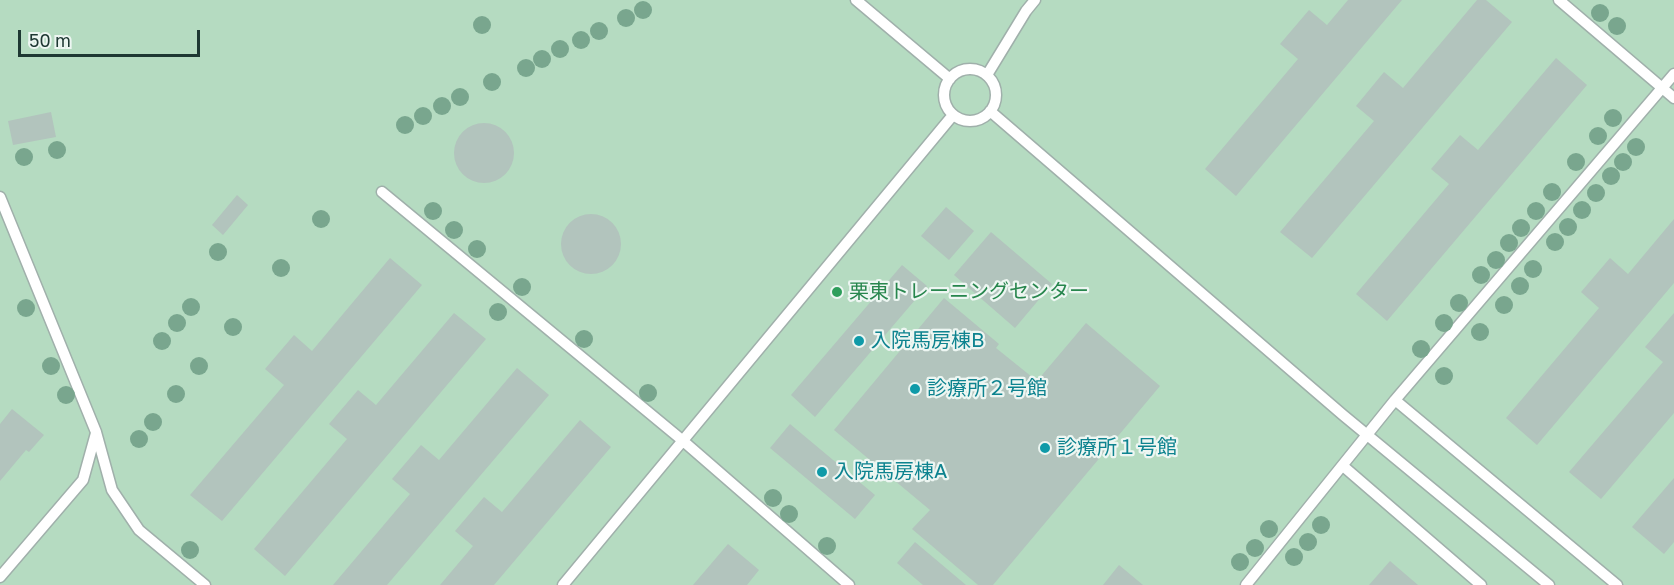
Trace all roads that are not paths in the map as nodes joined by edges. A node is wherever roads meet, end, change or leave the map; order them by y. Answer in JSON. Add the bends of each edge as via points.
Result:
{"nodes":[{"id":1,"x":856,"y":0,"type":"edge"},
{"id":2,"x":1035,"y":0,"type":"edge"},
{"id":3,"x":1559,"y":0,"type":"edge"},
{"id":4,"x":1674,"y":74,"type":"edge"},
{"id":5,"x":987,"y":75,"type":"junction"},
{"id":6,"x":950,"y":79,"type":"junction"},
{"id":7,"x":1662,"y":88,"type":"junction"},
{"id":8,"x":1674,"y":99,"type":"edge"},
{"id":9,"x":990,"y":111,"type":"junction"},
{"id":10,"x":953,"y":115,"type":"junction"},
{"id":11,"x":382,"y":192,"type":"dead end"},
{"id":12,"x":0,"y":197,"type":"edge"},
{"id":13,"x":1395,"y":400,"type":"junction"},
{"id":14,"x":96,"y":432,"type":"junction"},
{"id":15,"x":1367,"y":434,"type":"junction"},
{"id":16,"x":682,"y":440,"type":"junction"},
{"id":17,"x":1343,"y":466,"type":"junction"},
{"id":18,"x":0,"y":577,"type":"edge"},
{"id":19,"x":205,"y":585,"type":"edge"},
{"id":20,"x":563,"y":585,"type":"edge"},
{"id":21,"x":849,"y":585,"type":"edge"},
{"id":22,"x":1246,"y":585,"type":"edge"},
{"id":23,"x":1482,"y":585,"type":"edge"},
{"id":24,"x":1549,"y":585,"type":"edge"},
{"id":25,"x":1617,"y":585,"type":"edge"}],
"edges":[{"from":1,"to":6,"type":"lane"},
{"from":2,"to":5,"type":"lane"},
{"from":3,"to":7,"type":"lane"},
{"from":4,"to":7,"type":"lane"},
{"from":5,"to":6,"type":"lane","via":[[972,70]]},
{"from":5,"to":9,"type":"lane","via":[[996,97]]},
{"from":6,"to":10,"type":"lane","via":[[945,101]]},
{"from":7,"to":8,"type":"lane"},
{"from":7,"to":13,"type":"lane"},
{"from":9,"to":10,"type":"lane","via":[[976,121]]},
{"from":9,"to":15,"type":"lane"},
{"from":10,"to":16,"type":"lane"},
{"from":11,"to":16,"type":"lane"},
{"from":12,"to":14,"type":"lane"},
{"from":13,"to":15,"type":"lane"},
{"from":13,"to":25,"type":"lane"},
{"from":14,"to":18,"type":"lane","via":[[83,480]]},
{"from":14,"to":19,"type":"lane","via":[[112,490],[139,530]]},
{"from":15,"to":17,"type":"lane"},
{"from":15,"to":24,"type":"lane"},
{"from":16,"to":20,"type":"lane"},
{"from":16,"to":21,"type":"lane"},
{"from":17,"to":22,"type":"lane"},
{"from":17,"to":23,"type":"lane"}]}
